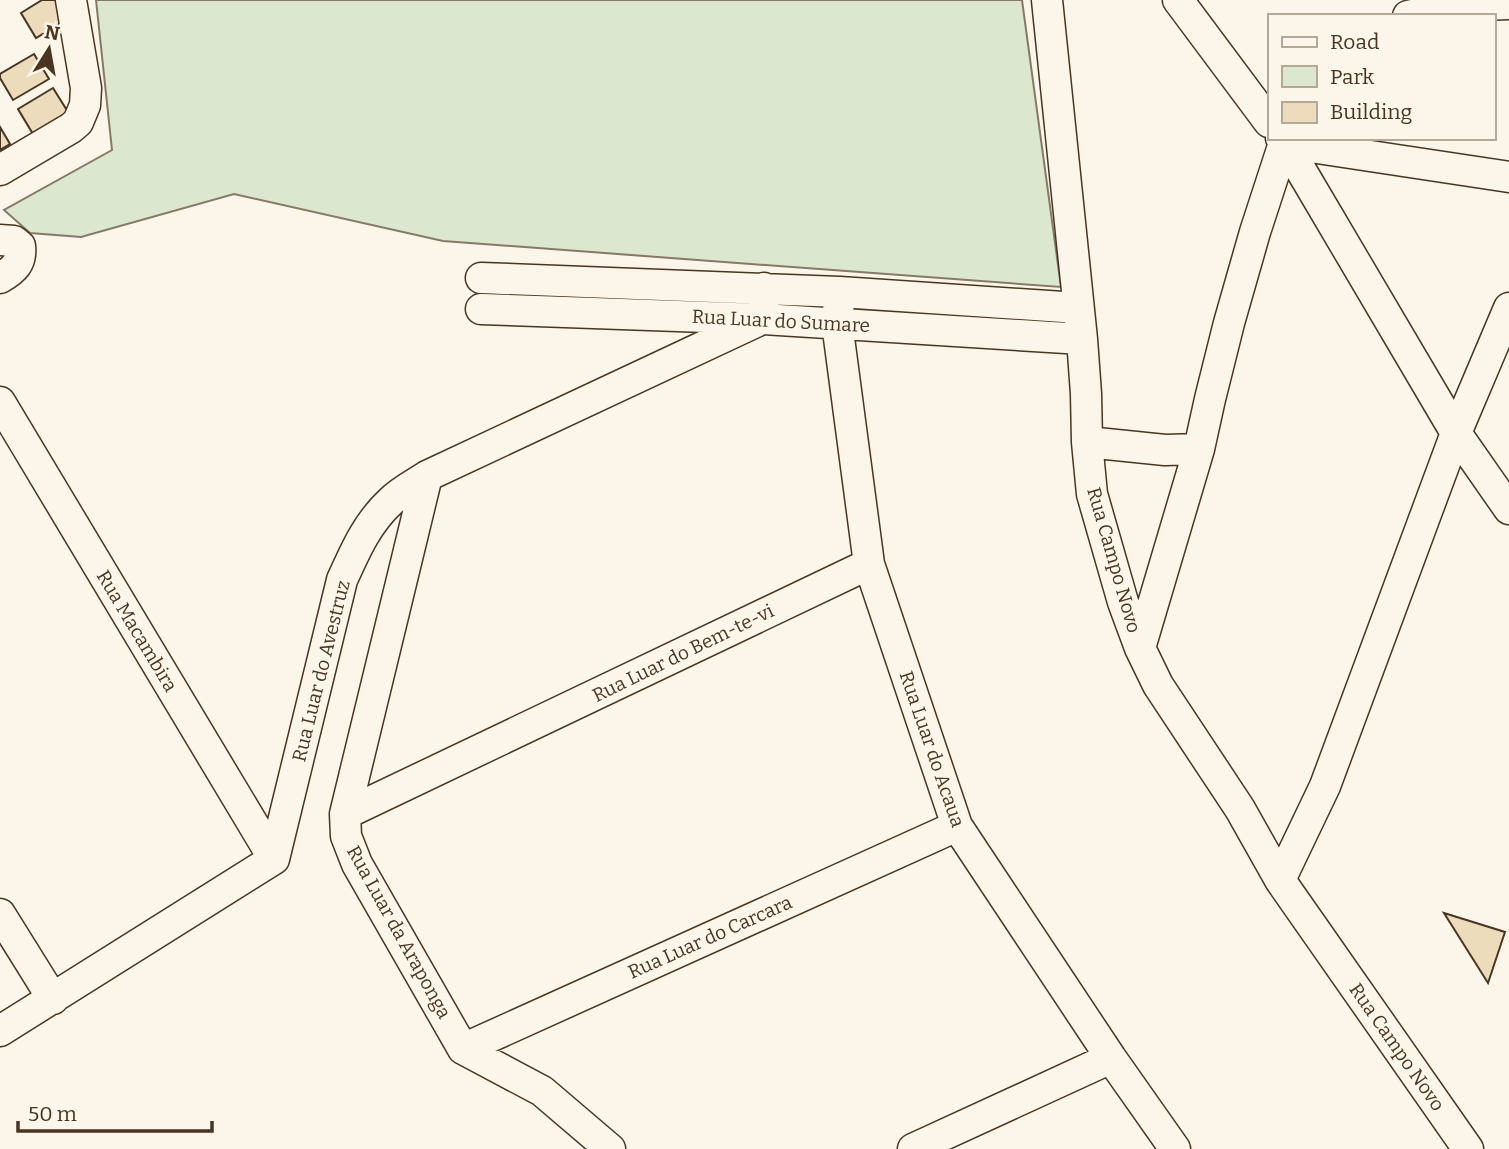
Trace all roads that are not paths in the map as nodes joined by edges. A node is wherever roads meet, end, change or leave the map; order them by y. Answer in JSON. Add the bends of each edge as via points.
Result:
{"nodes":[{"id":1,"x":71,"y":0,"type":"edge"},
{"id":2,"x":1047,"y":0,"type":"edge"},
{"id":3,"x":1178,"y":0,"type":"edge"},
{"id":4,"x":1509,"y":4,"type":"edge"},
{"id":5,"x":1417,"y":14,"type":"edge"},
{"id":6,"x":1268,"y":117,"type":"edge"},
{"id":7,"x":1270,"y":140,"type":"edge"},
{"id":8,"x":1283,"y":140,"type":"edge"},
{"id":9,"x":1344,"y":140,"type":"edge"},
{"id":10,"x":0,"y":170,"type":"edge"},
{"id":11,"x":1509,"y":177,"type":"edge"},
{"id":12,"x":7,"y":241,"type":"edge"},
{"id":13,"x":0,"y":278,"type":"edge"},
{"id":14,"x":481,"y":278,"type":"dead end"},
{"id":15,"x":764,"y":288,"type":"junction"},
{"id":16,"x":840,"y":292,"type":"junction"},
{"id":17,"x":1509,"y":307,"type":"edge"},
{"id":18,"x":1078,"y":308,"type":"junction"},
{"id":19,"x":481,"y":309,"type":"dead end"},
{"id":20,"x":762,"y":319,"type":"junction"},
{"id":21,"x":837,"y":323,"type":"junction"},
{"id":22,"x":1082,"y":339,"type":"junction"},
{"id":23,"x":0,"y":402,"type":"edge"},
{"id":24,"x":1456,"y":433,"type":"junction"},
{"id":25,"x":1087,"y":442,"type":"junction"},
{"id":26,"x":1199,"y":449,"type":"junction"},
{"id":27,"x":426,"y":476,"type":"junction"},
{"id":28,"x":1509,"y":509,"type":"edge"},
{"id":29,"x":869,"y":564,"type":"junction"},
{"id":30,"x":1140,"y":648,"type":"junction"},
{"id":31,"x":345,"y":814,"type":"junction"},
{"id":32,"x":957,"y":826,"type":"junction"},
{"id":33,"x":274,"y":859,"type":"junction"},
{"id":34,"x":1280,"y":880,"type":"junction"},
{"id":35,"x":0,"y":914,"type":"edge"},
{"id":36,"x":53,"y":999,"type":"junction"},
{"id":37,"x":0,"y":1031,"type":"edge"},
{"id":38,"x":463,"y":1049,"type":"junction"},
{"id":39,"x":1111,"y":1058,"type":"junction"},
{"id":40,"x":1457,"y":1145,"type":"edge"},
{"id":41,"x":610,"y":1149,"type":"edge"},
{"id":42,"x":913,"y":1149,"type":"edge"},
{"id":43,"x":1175,"y":1149,"type":"edge"}],
"edges":[{"from":1,"to":10,"type":"street","via":[[86,88],[78,122]]},
{"from":2,"to":18,"type":"street","name":"Rua Campo Novo"},
{"from":3,"to":6,"type":"street"},
{"from":4,"to":5,"type":"street","via":[[1453,6]]},
{"from":7,"to":26,"type":"street","via":[[1255,232]]},
{"from":8,"to":24,"type":"street"},
{"from":9,"to":11,"type":"street"},
{"from":12,"to":13,"type":"street","via":[[20,246],[21,256]]},
{"from":14,"to":15,"type":"street","name":"Rua Luar do Sumare"},
{"from":15,"to":16,"type":"street","name":"Rua Luar do Sumare"},
{"from":15,"to":20,"type":"street"},
{"from":16,"to":18,"type":"street","name":"Rua Luar do Sumare"},
{"from":16,"to":21,"type":"street","name":"Rua Luar do Acaua"},
{"from":17,"to":24,"type":"street"},
{"from":18,"to":22,"type":"street","name":"Rua Campo Novo"},
{"from":19,"to":20,"type":"street","name":"Rua Luar do Sumare"},
{"from":20,"to":21,"type":"street","name":"Rua Luar do Sumare"},
{"from":20,"to":27,"type":"street","name":"Rua Luar do Avestruz"},
{"from":21,"to":22,"type":"street","name":"Rua Luar do Sumare"},
{"from":21,"to":29,"type":"street","name":"Rua Luar do Acaua"},
{"from":22,"to":25,"type":"street","name":"Rua Campo Novo"},
{"from":23,"to":33,"type":"street","name":"Rua Macambira"},
{"from":24,"to":28,"type":"street"},
{"from":24,"to":34,"type":"street","via":[[1325,786]]},
{"from":25,"to":26,"type":"street"},
{"from":25,"to":30,"type":"street","name":"Rua Campo Novo","via":[[1092,495]]},
{"from":26,"to":30,"type":"street"},
{"from":27,"to":31,"type":"street","name":"Rua Luar da Araponga"},
{"from":27,"to":33,"type":"street","name":"Rua Luar do Avestruz","via":[[375,517],[342,580]]},
{"from":29,"to":31,"type":"street","name":"Rua Luar do Bem-te-vi"},
{"from":29,"to":32,"type":"street","name":"Rua Luar do Acaua"},
{"from":30,"to":34,"type":"street","name":"Rua Campo Novo","via":[[1158,685],[1240,809]]},
{"from":31,"to":38,"type":"street","name":"Rua Luar da Araponga","via":[[346,836],[357,864]]},
{"from":32,"to":38,"type":"street","name":"Rua Luar do Carcara"},
{"from":32,"to":39,"type":"street","name":"Rua Luar do Acaua"},
{"from":33,"to":36,"type":"street"},
{"from":34,"to":40,"type":"street","name":"Rua Campo Novo"},
{"from":35,"to":36,"type":"street"},
{"from":36,"to":37,"type":"street"},
{"from":38,"to":41,"type":"street","via":[[542,1091]]},
{"from":39,"to":42,"type":"street"},
{"from":39,"to":43,"type":"street","name":"Rua Luar do Acaua"}]}
